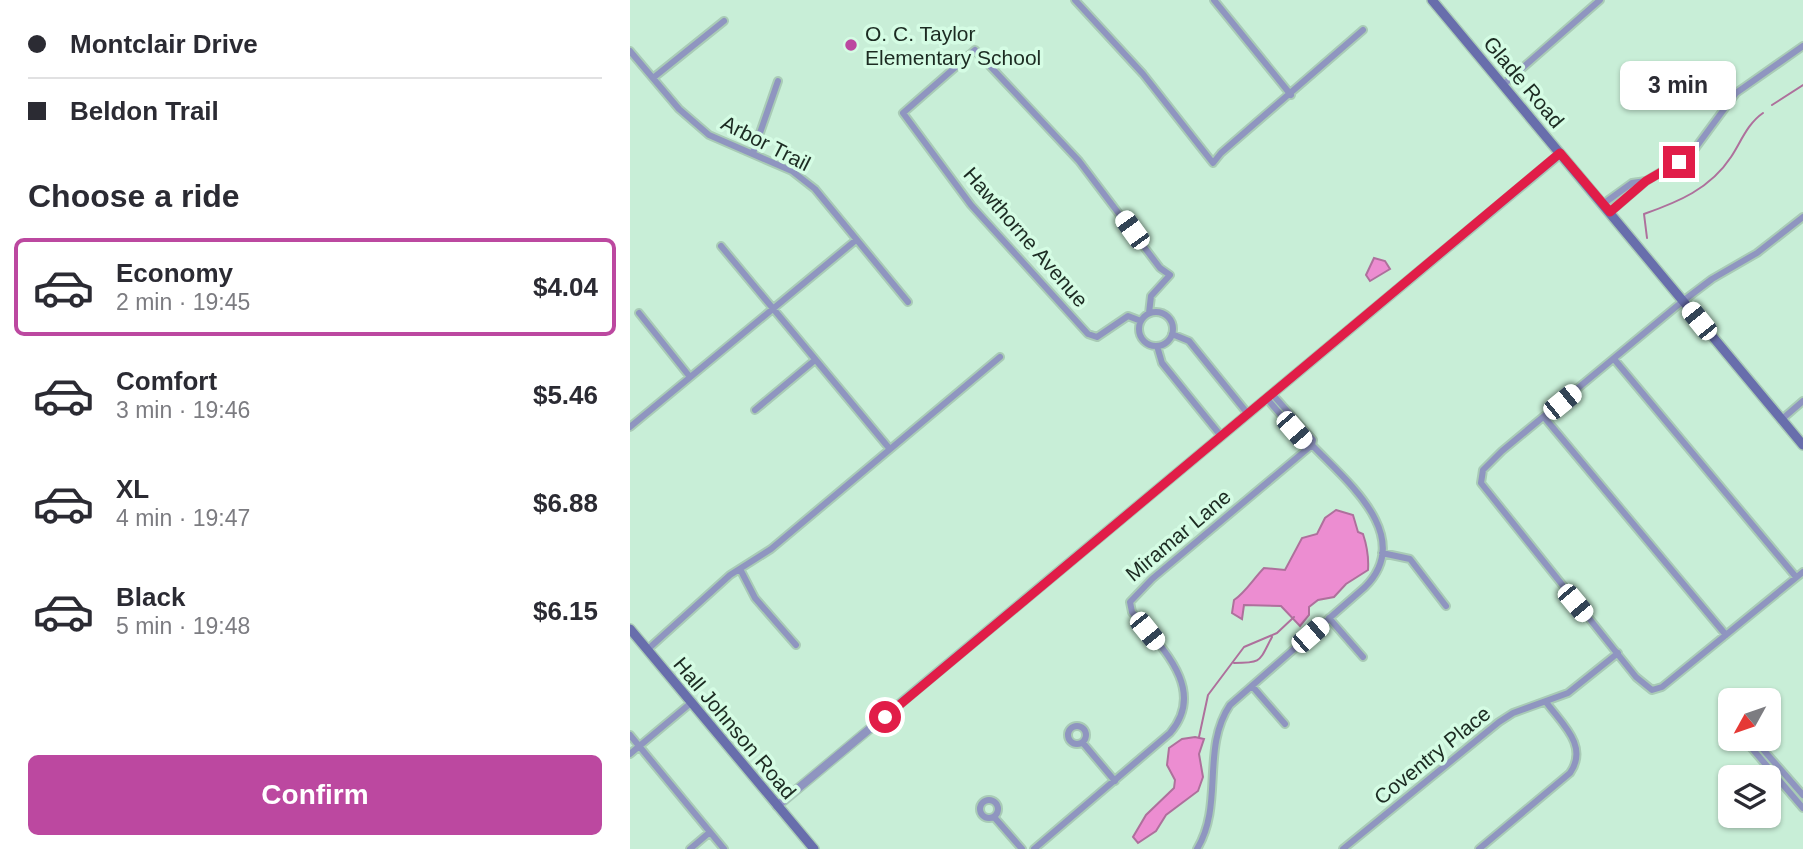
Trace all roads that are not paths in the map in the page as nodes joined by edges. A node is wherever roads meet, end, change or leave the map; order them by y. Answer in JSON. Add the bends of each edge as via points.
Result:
{"nodes":[{"id":1,"x":1075,"y":0,"type":"edge"},
{"id":2,"x":1214,"y":0,"type":"edge"},
{"id":3,"x":1432,"y":0,"type":"edge"},
{"id":4,"x":1600,"y":0,"type":"edge"},
{"id":5,"x":724,"y":21,"type":"dead end"},
{"id":6,"x":1363,"y":30,"type":"dead end"},
{"id":7,"x":1803,"y":46,"type":"edge"},
{"id":8,"x":630,"y":51,"type":"edge"},
{"id":9,"x":653,"y":78,"type":"junction"},
{"id":10,"x":778,"y":80,"type":"dead end"},
{"id":11,"x":1503,"y":85,"type":"junction"},
{"id":12,"x":1291,"y":94,"type":"junction"},
{"id":13,"x":753,"y":153,"type":"junction"},
{"id":14,"x":1560,"y":153,"type":"junction"},
{"id":15,"x":1646,"y":181,"type":"junction"},
{"id":16,"x":1606,"y":208,"type":"junction"},
{"id":17,"x":1803,"y":217,"type":"edge"},
{"id":18,"x":856,"y":240,"type":"junction"},
{"id":19,"x":721,"y":246,"type":"dead end"},
{"id":20,"x":1684,"y":301,"type":"junction"},
{"id":21,"x":908,"y":302,"type":"dead end"},
{"id":22,"x":773,"y":310,"type":"junction"},
{"id":23,"x":639,"y":313,"type":"dead end"},
{"id":24,"x":1149,"y":313,"type":"junction"},
{"id":25,"x":1141,"y":321,"type":"junction"},
{"id":26,"x":1172,"y":334,"type":"junction"},
{"id":27,"x":1157,"y":346,"type":"junction"},
{"id":28,"x":1000,"y":357,"type":"dead end"},
{"id":29,"x":1614,"y":359,"type":"junction"},
{"id":30,"x":815,"y":360,"type":"junction"},
{"id":31,"x":690,"y":377,"type":"junction"},
{"id":32,"x":1270,"y":397,"type":"junction"},
{"id":33,"x":1803,"y":401,"type":"edge"},
{"id":34,"x":755,"y":410,"type":"dead end"},
{"id":35,"x":1248,"y":414,"type":"junction"},
{"id":36,"x":1544,"y":416,"type":"junction"},
{"id":37,"x":1781,"y":420,"type":"junction"},
{"id":38,"x":630,"y":427,"type":"edge"},
{"id":39,"x":1221,"y":436,"type":"junction"},
{"id":40,"x":1309,"y":445,"type":"junction"},
{"id":41,"x":1803,"y":445,"type":"edge"},
{"id":42,"x":889,"y":448,"type":"junction"},
{"id":43,"x":1382,"y":553,"type":"junction"},
{"id":44,"x":740,"y":569,"type":"junction"},
{"id":45,"x":1803,"y":572,"type":"edge"},
{"id":46,"x":1796,"y":578,"type":"junction"},
{"id":47,"x":1446,"y":606,"type":"dead end"},
{"id":48,"x":1329,"y":618,"type":"junction"},
{"id":49,"x":630,"y":629,"type":"edge"},
{"id":50,"x":1726,"y":635,"type":"junction"},
{"id":51,"x":796,"y":645,"type":"dead end"},
{"id":52,"x":647,"y":650,"type":"junction"},
{"id":53,"x":1618,"y":653,"type":"junction"},
{"id":54,"x":1363,"y":657,"type":"dead end"},
{"id":55,"x":1252,"y":686,"type":"junction"},
{"id":56,"x":692,"y":702,"type":"junction"},
{"id":57,"x":1546,"y":702,"type":"junction"},
{"id":58,"x":1285,"y":724,"type":"dead end"},
{"id":59,"x":630,"y":735,"type":"edge"},
{"id":60,"x":1083,"y":743,"type":"dead end"},
{"id":61,"x":640,"y":747,"type":"junction"},
{"id":62,"x":1754,"y":751,"type":"edge"},
{"id":63,"x":1764,"y":751,"type":"edge"},
{"id":64,"x":630,"y":754,"type":"edge"},
{"id":65,"x":1115,"y":781,"type":"junction"},
{"id":66,"x":1803,"y":795,"type":"edge"},
{"id":67,"x":1802,"y":805,"type":"edge"},
{"id":68,"x":778,"y":806,"type":"junction"},
{"id":69,"x":994,"y":817,"type":"dead end"},
{"id":70,"x":710,"y":832,"type":"junction"},
{"id":71,"x":690,"y":849,"type":"edge"},
{"id":72,"x":724,"y":849,"type":"edge"},
{"id":73,"x":814,"y":849,"type":"edge"},
{"id":74,"x":1022,"y":849,"type":"edge"},
{"id":75,"x":1034,"y":849,"type":"edge"},
{"id":76,"x":1197,"y":849,"type":"edge"},
{"id":77,"x":1343,"y":849,"type":"edge"},
{"id":78,"x":1479,"y":849,"type":"edge"}],
"edges":[{"from":1,"to":12,"type":"street","via":[[1143,74],[1213,163]]},
{"from":2,"to":12,"type":"street"},
{"from":3,"to":11,"type":"main road","name":"Glade Road"},
{"from":4,"to":11,"type":"street"},
{"from":5,"to":9,"type":"street"},
{"from":6,"to":12,"type":"street"},
{"from":7,"to":15,"type":"street","via":[[1736,93],[1691,154]]},
{"from":8,"to":9,"type":"street","name":"Arbor Trail"},
{"from":9,"to":13,"type":"street","name":"Arbor Trail","via":[[709,135]]},
{"from":10,"to":13,"type":"street"},
{"from":11,"to":14,"type":"main road","name":"Glade Road"},
{"from":13,"to":18,"type":"street","name":"Arbor Trail","via":[[805,180]]},
{"from":14,"to":16,"type":"main road","name":"Glade Road"},
{"from":14,"to":32,"type":"street"},
{"from":15,"to":16,"type":"street"},
{"from":15,"to":16,"type":"street","via":[[1632,183]]},
{"from":16,"to":20,"type":"main road","name":"Glade Road"},
{"from":17,"to":20,"type":"street"},
{"from":18,"to":21,"type":"street","name":"Arbor Trail"},
{"from":18,"to":22,"type":"street"},
{"from":19,"to":22,"type":"street"},
{"from":20,"to":29,"type":"street"},
{"from":20,"to":37,"type":"main road","name":"Glade Road"},
{"from":22,"to":30,"type":"street"},
{"from":22,"to":31,"type":"street"},
{"from":23,"to":31,"type":"street"},
{"from":24,"to":25,"type":"street"},
{"from":24,"to":25,"type":"street","name":"Hawthorne Avenue","via":[[1151,296],[1170,275],[1079,161],[975,50],[903,113],[1017,260],[1088,334],[1097,337],[1128,316]]},
{"from":24,"to":26,"type":"street","via":[[1160,312],[1169,318]]},
{"from":25,"to":27,"type":"street","via":[[1142,338]]},
{"from":26,"to":27,"type":"street"},
{"from":26,"to":35,"type":"street","via":[[1189,341]]},
{"from":27,"to":39,"type":"street","via":[[1162,363]]},
{"from":28,"to":42,"type":"street"},
{"from":29,"to":36,"type":"street"},
{"from":29,"to":46,"type":"street"},
{"from":30,"to":34,"type":"street"},
{"from":30,"to":42,"type":"street"},
{"from":31,"to":38,"type":"street"},
{"from":32,"to":35,"type":"street"},
{"from":32,"to":40,"type":"street"},
{"from":33,"to":37,"type":"street"},
{"from":35,"to":39,"type":"street"},
{"from":36,"to":50,"type":"street"},
{"from":36,"to":53,"type":"street","via":[[1483,470],[1483,488]]},
{"from":37,"to":41,"type":"main road","name":"Glade Road"},
{"from":39,"to":68,"type":"street"},
{"from":40,"to":43,"type":"street","via":[[1358,491],[1381,532]]},
{"from":40,"to":65,"type":"street","name":"Miramar Lane","via":[[1131,599],[1132,612],[1178,670],[1185,697],[1176,726]]},
{"from":42,"to":44,"type":"street","via":[[771,549]]},
{"from":43,"to":47,"type":"street","via":[[1410,559]]},
{"from":43,"to":48,"type":"street","via":[[1371,581]]},
{"from":44,"to":51,"type":"street","via":[[755,598]]},
{"from":44,"to":52,"type":"street"},
{"from":45,"to":46,"type":"street"},
{"from":46,"to":50,"type":"street"},
{"from":48,"to":54,"type":"street"},
{"from":48,"to":55,"type":"street"},
{"from":49,"to":52,"type":"main road","name":"Hall Johnson Road"},
{"from":50,"to":53,"type":"street","via":[[1658,690],[1648,688]]},
{"from":52,"to":56,"type":"main road","name":"Hall Johnson Road"},
{"from":53,"to":57,"type":"street","name":"Coventry Place","via":[[1568,693]]},
{"from":55,"to":58,"type":"street"},
{"from":55,"to":76,"type":"street","via":[[1230,705],[1215,735],[1208,819]]},
{"from":56,"to":61,"type":"street"},
{"from":56,"to":68,"type":"main road","name":"Hall Johnson Road"},
{"from":57,"to":77,"type":"street","name":"Coventry Place","via":[[1499,722]]},
{"from":57,"to":78,"type":"street","via":[[1577,746],[1577,764]]},
{"from":59,"to":61,"type":"street"},
{"from":60,"to":65,"type":"street"},
{"from":61,"to":64,"type":"street"},
{"from":61,"to":70,"type":"street"},
{"from":62,"to":67,"type":"street"},
{"from":63,"to":66,"type":"street"},
{"from":65,"to":75,"type":"street","name":"Miramar Lane"},
{"from":68,"to":73,"type":"main road","name":"Hall Johnson Road"},
{"from":69,"to":74,"type":"street"},
{"from":70,"to":71,"type":"street"},
{"from":70,"to":72,"type":"street"}]}
